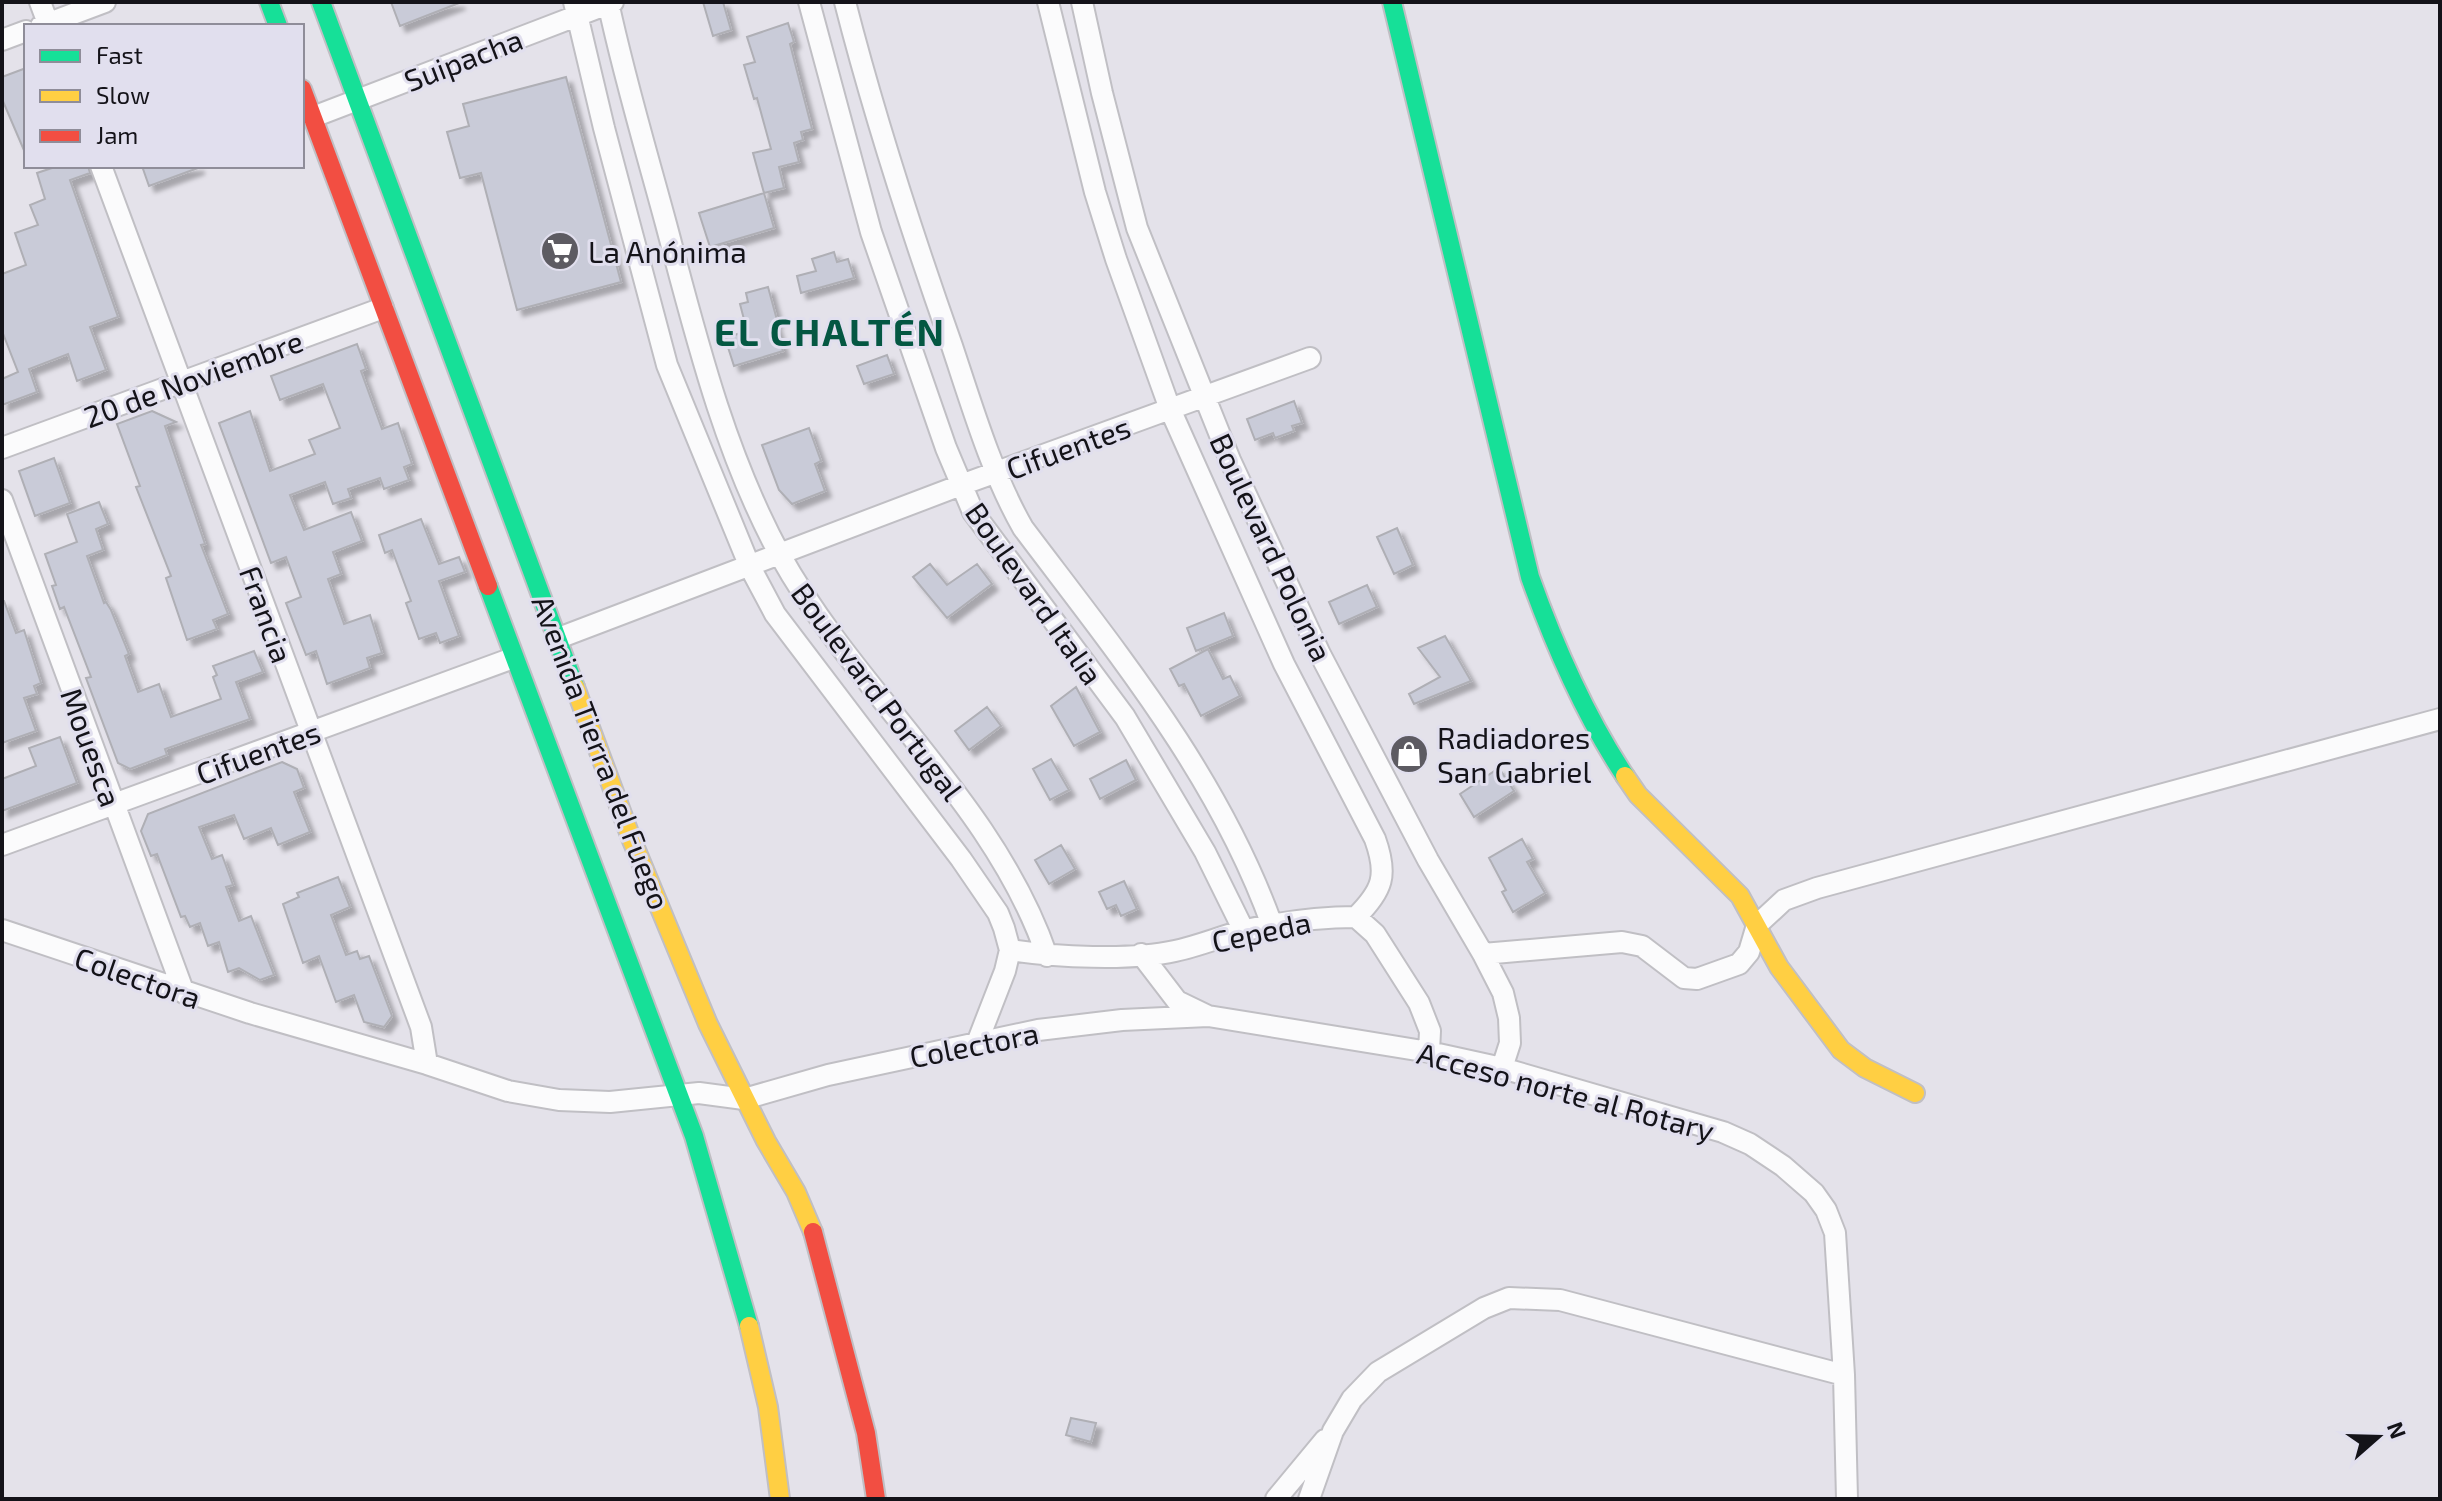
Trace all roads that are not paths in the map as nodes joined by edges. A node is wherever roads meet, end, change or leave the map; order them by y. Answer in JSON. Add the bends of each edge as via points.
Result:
{"nodes":[{"id":1,"x":40,"y":2,"type":"edge"},
{"id":2,"x":105,"y":2,"type":"edge"},
{"id":3,"x":269,"y":2,"type":"edge"},
{"id":4,"x":321,"y":2,"type":"edge"},
{"id":5,"x":809,"y":2,"type":"edge"},
{"id":6,"x":845,"y":2,"type":"edge"},
{"id":7,"x":1048,"y":2,"type":"edge"},
{"id":8,"x":1082,"y":2,"type":"edge"},
{"id":9,"x":1392,"y":2,"type":"edge"},
{"id":10,"x":610,"y":3,"type":"edge"},
{"id":11,"x":576,"y":9,"type":"edge"},
{"id":12,"x":46,"y":24,"type":"edge"},
{"id":13,"x":49,"y":24,"type":"edge"},
{"id":14,"x":277,"y":24,"type":"edge"},
{"id":15,"x":24,"y":32,"type":"edge"},
{"id":16,"x":2,"y":40,"type":"edge"},
{"id":17,"x":304,"y":94,"type":"edge"},
{"id":18,"x":356,"y":99,"type":"junction"},
{"id":19,"x":313,"y":117,"type":"junction"},
{"id":20,"x":102,"y":168,"type":"edge"},
{"id":21,"x":383,"y":308,"type":"junction"},
{"id":22,"x":1310,"y":358,"type":"dead end"},
{"id":23,"x":182,"y":382,"type":"junction"},
{"id":24,"x":1204,"y":397,"type":"junction"},
{"id":25,"x":1170,"y":409,"type":"junction"},
{"id":26,"x":2,"y":448,"type":"edge"},
{"id":27,"x":998,"y":473,"type":"junction"},
{"id":28,"x":961,"y":485,"type":"junction"},
{"id":29,"x":2,"y":500,"type":"edge"},
{"id":30,"x":779,"y":554,"type":"junction"},
{"id":31,"x":750,"y":567,"type":"junction"},
{"id":32,"x":556,"y":639,"type":"junction"},
{"id":33,"x":513,"y":658,"type":"junction"},
{"id":34,"x":2440,"y":719,"type":"edge"},
{"id":35,"x":310,"y":733,"type":"junction"},
{"id":36,"x":113,"y":805,"type":"junction"},
{"id":37,"x":2,"y":845,"type":"edge"},
{"id":38,"x":1356,"y":917,"type":"junction"},
{"id":39,"x":1272,"y":925,"type":"junction"},
{"id":40,"x":1757,"y":925,"type":"junction"},
{"id":41,"x":2,"y":930,"type":"edge"},
{"id":42,"x":1244,"y":931,"type":"junction"},
{"id":43,"x":1010,"y":950,"type":"junction"},
{"id":44,"x":1141,"y":954,"type":"junction"},
{"id":45,"x":1483,"y":954,"type":"junction"},
{"id":46,"x":1047,"y":956,"type":"junction"},
{"id":47,"x":184,"y":993,"type":"junction"},
{"id":48,"x":1208,"y":1016,"type":"junction"},
{"id":49,"x":977,"y":1043,"type":"junction"},
{"id":50,"x":1429,"y":1052,"type":"junction"},
{"id":51,"x":427,"y":1064,"type":"junction"},
{"id":52,"x":1502,"y":1068,"type":"junction"},
{"id":53,"x":1915,"y":1093,"type":"dead end"},
{"id":54,"x":677,"y":1094,"type":"junction"},
{"id":55,"x":744,"y":1099,"type":"junction"},
{"id":56,"x":1844,"y":1375,"type":"junction"},
{"id":57,"x":1333,"y":1431,"type":"junction"},
{"id":58,"x":780,"y":1499,"type":"edge"},
{"id":59,"x":876,"y":1499,"type":"edge"},
{"id":60,"x":1276,"y":1499,"type":"edge"},
{"id":61,"x":1309,"y":1499,"type":"edge"},
{"id":62,"x":1847,"y":1499,"type":"edge"}],
"edges":[{"from":1,"to":12,"type":"street"},
{"from":2,"to":13,"type":"street"},
{"from":3,"to":14,"type":"street"},
{"from":4,"to":18,"type":"street","name":"Avenida Tierra del Fuego"},
{"from":5,"to":28,"type":"street","name":"Boulevard Italia","via":[[871,232]]},
{"from":6,"to":27,"type":"street","name":"Boulevard Italia","via":[[913,234]]},
{"from":7,"to":25,"type":"street","name":"Boulevard Polonia","via":[[1095,192]]},
{"from":8,"to":24,"type":"street","name":"Boulevard Polonia","via":[[1137,228]]},
{"from":9,"to":40,"type":"street","via":[[1508,493],[1552,640],[1607,749],[1638,795],[1740,896]]},
{"from":10,"to":11,"type":"street","name":"Suipacha"},
{"from":10,"to":30,"type":"street","name":"Boulevard Portugal","via":[[712,392]]},
{"from":11,"to":18,"type":"street","name":"Suipacha"},
{"from":11,"to":31,"type":"street","name":"Boulevard Portugal","via":[[667,365]]},
{"from":15,"to":16,"type":"street"},
{"from":17,"to":19,"type":"street","name":"Avenida Tierra del Fuego"},
{"from":18,"to":19,"type":"street","name":"Suipacha"},
{"from":18,"to":32,"type":"street","name":"Avenida Tierra del Fuego"},
{"from":19,"to":21,"type":"street","name":"Avenida Tierra del Fuego"},
{"from":20,"to":23,"type":"street","name":"Francia"},
{"from":21,"to":23,"type":"street","name":"20 de Noviembre"},
{"from":21,"to":33,"type":"street","name":"Avenida Tierra del Fuego"},
{"from":22,"to":24,"type":"street","name":"Cifuentes"},
{"from":23,"to":26,"type":"street","name":"20 de Noviembre"},
{"from":23,"to":35,"type":"street","name":"Francia"},
{"from":24,"to":25,"type":"street","name":"Cifuentes"},
{"from":24,"to":45,"type":"street","name":"Boulevard Polonia","via":[[1320,654]]},
{"from":25,"to":27,"type":"street","name":"Cifuentes"},
{"from":25,"to":38,"type":"street","name":"Boulevard Polonia","via":[[1284,664],[1375,839],[1383,862],[1381,884]]},
{"from":27,"to":28,"type":"street","name":"Cifuentes"},
{"from":27,"to":39,"type":"street","name":"Boulevard Italia","via":[[1023,528],[1195,764],[1255,877]]},
{"from":28,"to":30,"type":"street","name":"Cifuentes"},
{"from":28,"to":42,"type":"street","name":"Boulevard Italia","via":[[986,532],[1125,717],[1205,852]]},
{"from":29,"to":36,"type":"street","name":"Mouesca"},
{"from":30,"to":31,"type":"street","name":"Cifuentes"},
{"from":30,"to":46,"type":"street","name":"Boulevard Portugal","via":[[826,630],[931,758],[998,856],[1036,922]]},
{"from":31,"to":32,"type":"street","name":"Cifuentes"},
{"from":31,"to":43,"type":"street","name":"Boulevard Portugal","via":[[775,614],[998,913]]},
{"from":32,"to":55,"type":"street","name":"Avenida Tierra del Fuego","via":[[631,838]]},
{"from":33,"to":35,"type":"street","name":"Cifuentes"},
{"from":33,"to":54,"type":"street","name":"Avenida Tierra del Fuego"},
{"from":34,"to":40,"type":"street","via":[[1817,888],[1784,900]]},
{"from":35,"to":36,"type":"street","name":"Cifuentes"},
{"from":35,"to":51,"type":"street","name":"Francia","via":[[421,1027]]},
{"from":36,"to":37,"type":"street","name":"Cifuentes"},
{"from":36,"to":47,"type":"street","name":"Mouesca"},
{"from":38,"to":39,"type":"street","name":"Cepeda"},
{"from":38,"to":50,"type":"street","via":[[1375,934],[1419,1003],[1430,1031]]},
{"from":39,"to":42,"type":"street","name":"Cepeda"},
{"from":40,"to":45,"type":"street","via":[[1749,952],[1739,964],[1697,979],[1684,978],[1642,946],[1622,942]]},
{"from":40,"to":53,"type":"street","via":[[1779,967],[1841,1050]]},
{"from":41,"to":47,"type":"street","name":"Colectora"},
{"from":42,"to":44,"type":"street","name":"Cepeda","via":[[1174,951]]},
{"from":43,"to":46,"type":"street","name":"Cepeda"},
{"from":43,"to":49,"type":"street"},
{"from":44,"to":46,"type":"street","name":"Cepeda"},
{"from":44,"to":48,"type":"street","name":"Acceso norte al Rotary","via":[[1177,1001]]},
{"from":45,"to":52,"type":"street","name":"Boulevard Polonia","via":[[1509,1018],[1510,1043]]},
{"from":47,"to":51,"type":"street","name":"Colectora"},
{"from":48,"to":49,"type":"street","name":"Colectora","via":[[1122,1020]]},
{"from":48,"to":50,"type":"street","name":"Acceso norte al Rotary"},
{"from":49,"to":55,"type":"street","name":"Colectora"},
{"from":50,"to":52,"type":"street","name":"Acceso norte al Rotary"},
{"from":51,"to":54,"type":"street","name":"Colectora","via":[[508,1091],[559,1100],[610,1102]]},
{"from":52,"to":56,"type":"street","name":"Acceso norte al Rotary","via":[[1723,1132],[1783,1166],[1814,1193],[1835,1233]]},
{"from":54,"to":55,"type":"street","name":"Colectora"},
{"from":54,"to":58,"type":"street","name":"Avenida Tierra del Fuego","via":[[754,1345],[769,1407]]},
{"from":55,"to":59,"type":"street","name":"Avenida Tierra del Fuego","via":[[813,1232],[862,1419]]},
{"from":56,"to":57,"type":"street","via":[[1560,1300],[1509,1298],[1378,1372],[1352,1399]]},
{"from":56,"to":62,"type":"street","name":"Acceso norte al Rotary"},
{"from":57,"to":60,"type":"street"},
{"from":57,"to":61,"type":"street"}]}
